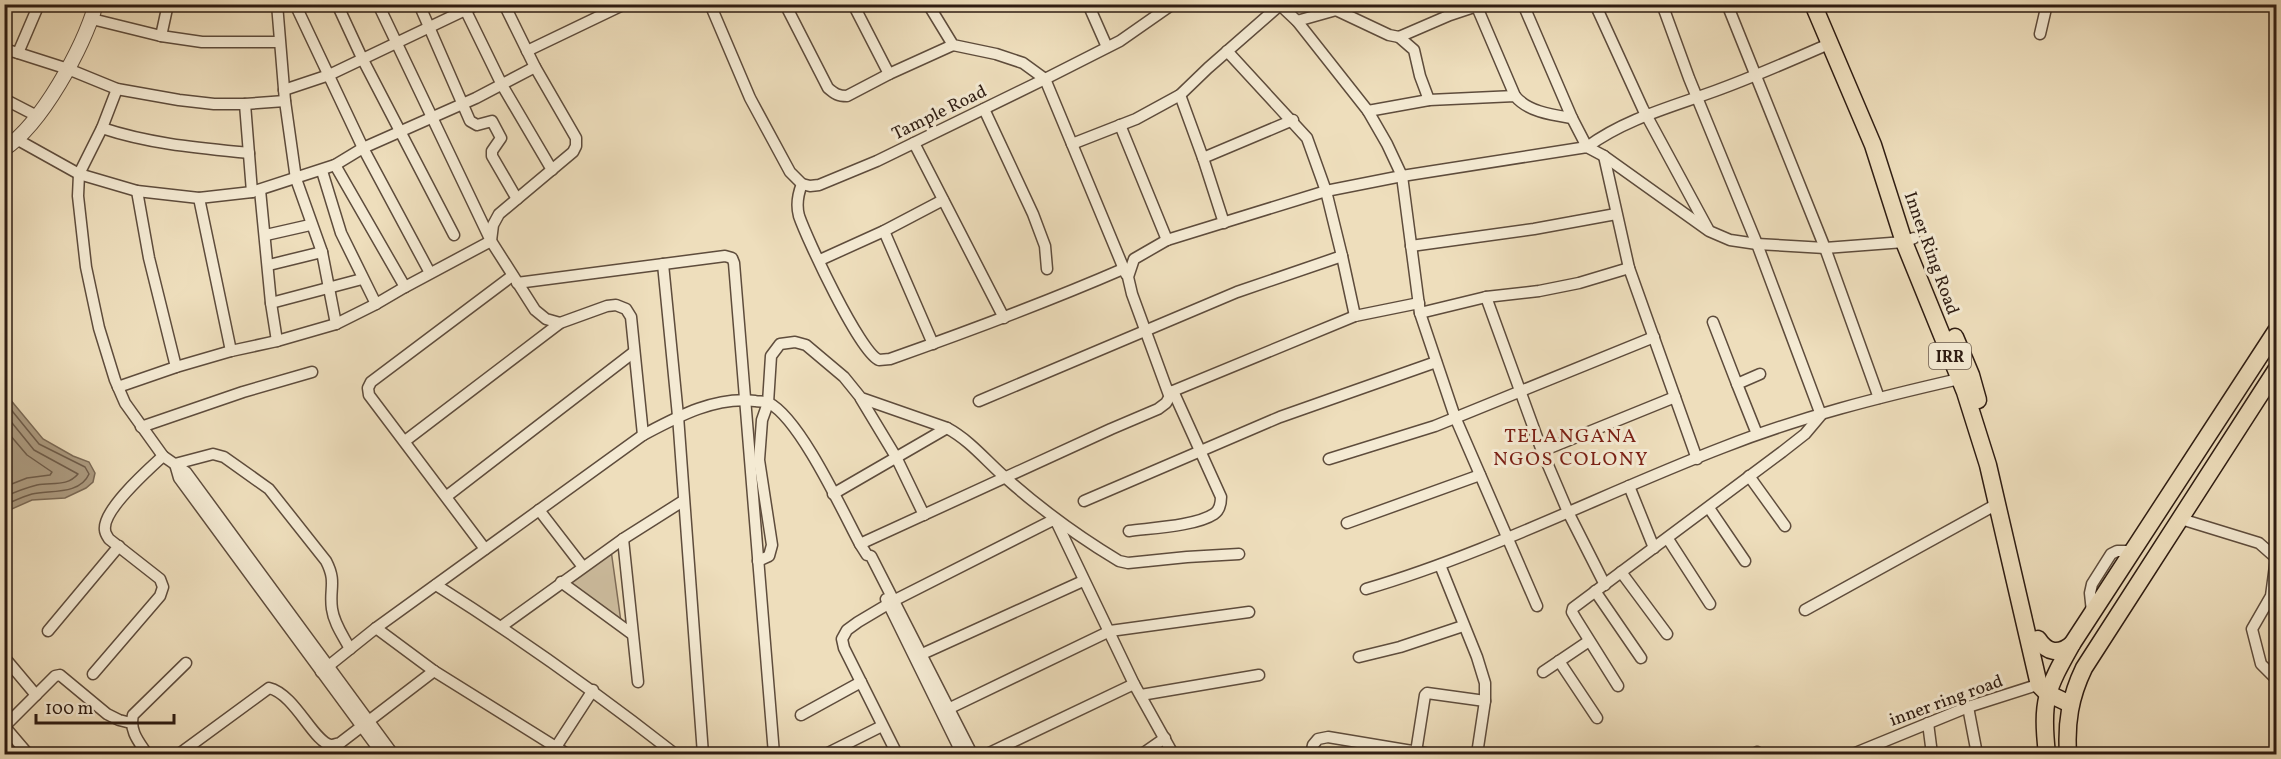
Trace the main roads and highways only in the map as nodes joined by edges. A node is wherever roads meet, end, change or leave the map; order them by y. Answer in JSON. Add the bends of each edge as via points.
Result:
{"nodes":[{"id":1,"x":1813,"y":4,"type":"edge"},
{"id":2,"x":1824,"y":4,"type":"edge"},
{"id":3,"x":1909,"y":240,"type":"junction"},
{"id":4,"x":2277,"y":331,"type":"edge"},
{"id":5,"x":2277,"y":370,"type":"edge"},
{"id":6,"x":2038,"y":639,"type":"junction"},
{"id":7,"x":2072,"y":644,"type":"junction"},
{"id":8,"x":2046,"y":686,"type":"junction"},
{"id":9,"x":2072,"y":697,"type":"junction"},
{"id":10,"x":2047,"y":754,"type":"edge"},
{"id":11,"x":2068,"y":754,"type":"edge"}],
"edges":[{"from":1,"to":3,"type":"main road","name":"Inner Ring Road","number":"IRR"},
{"from":2,"to":3,"type":"main road","name":"Inner Ring Road","number":"IRR","via":[[1885,149]]},
{"from":3,"to":6,"type":"main road","name":"Inner Ring Road","number":"IRR","via":[[1971,375]]},
{"from":3,"to":8,"type":"main road","name":"Inner Ring Road","number":"IRR","via":[[1988,465]]},
{"from":4,"to":7,"type":"main road","name":"Inner Ring Road","number":"IRR"},
{"from":5,"to":9,"type":"main road","via":[[2084,668]]},
{"from":6,"to":7,"type":"main road","via":[[2049,651],[2058,652]]},
{"from":6,"to":8,"type":"main road","name":"Inner Ring Road","number":"IRR","via":[[2048,675]]},
{"from":7,"to":8,"type":"main road","name":"Inner Ring Road","number":"IRR"},
{"from":8,"to":9,"type":"main road"},
{"from":8,"to":10,"type":"main road","name":"Inner Ring Road","number":"IRR"},
{"from":9,"to":11,"type":"main road"}]}
